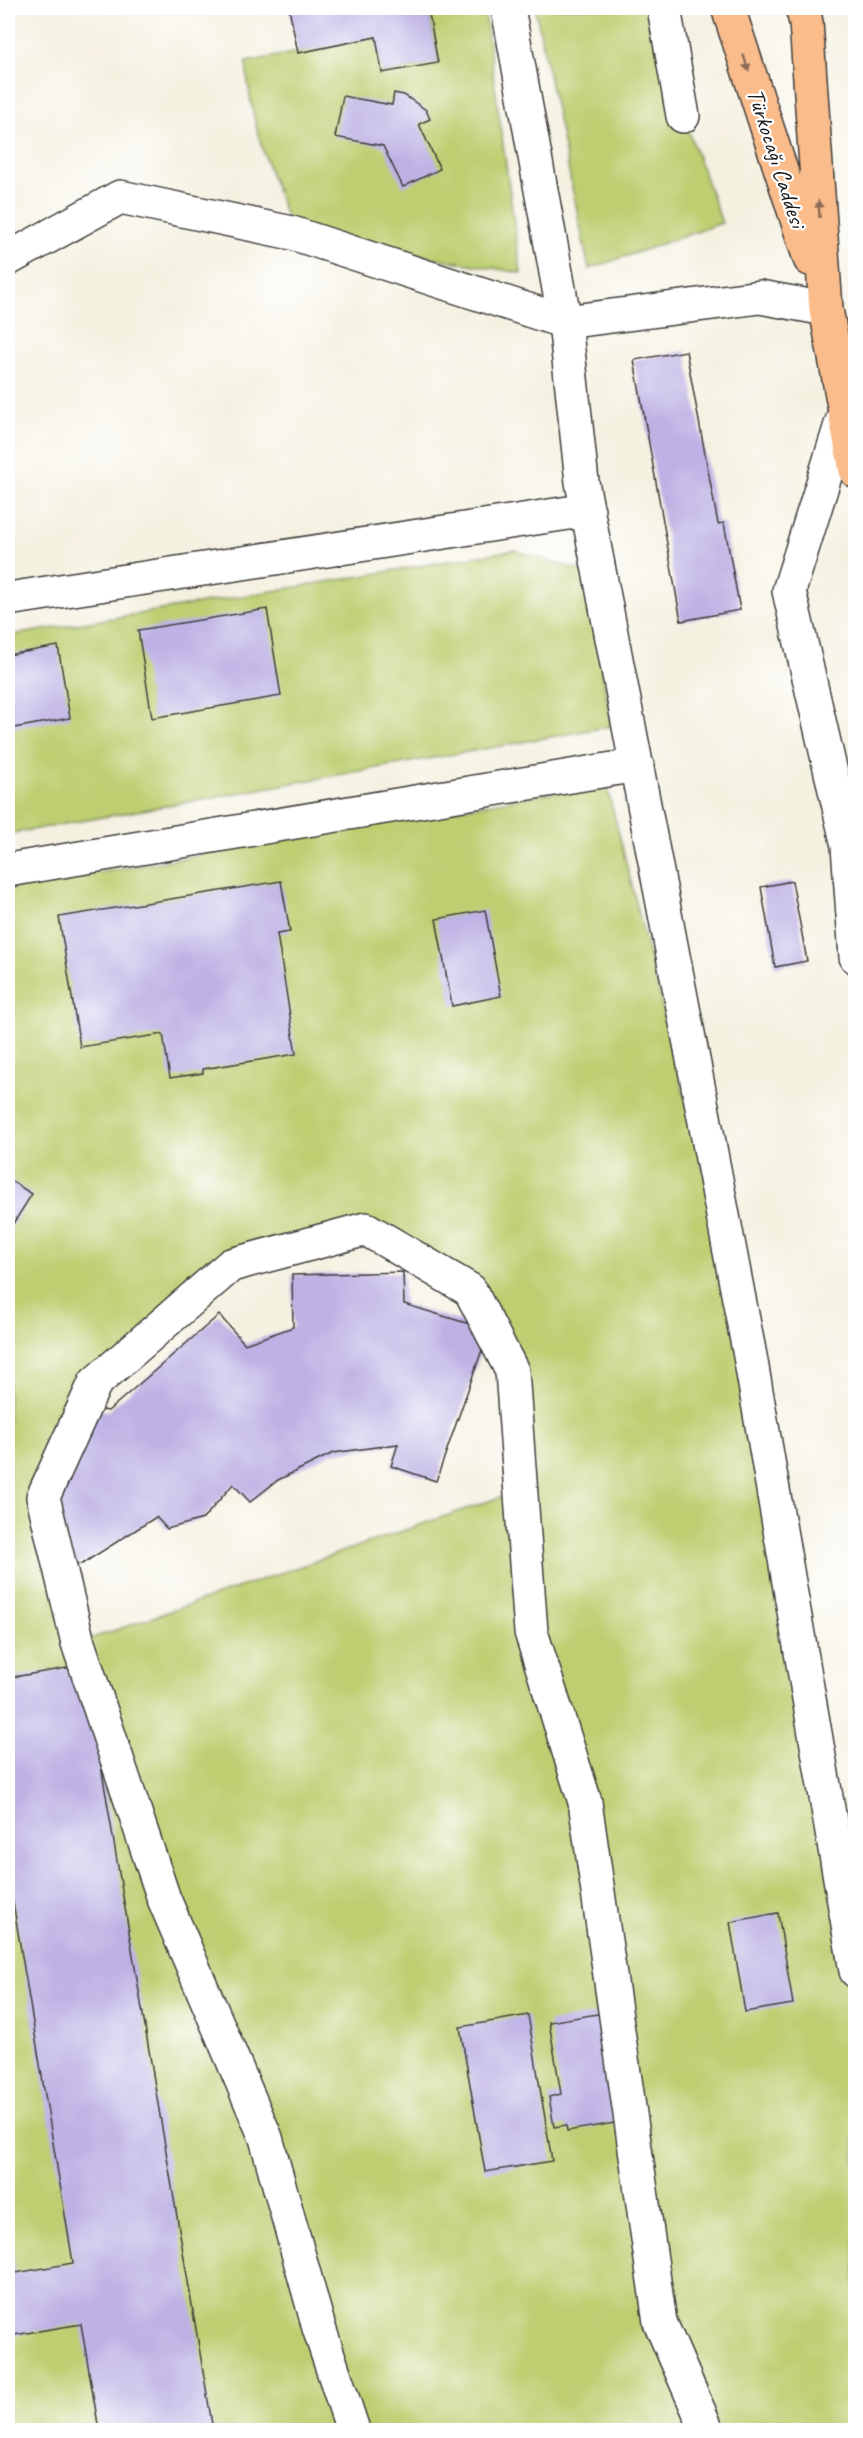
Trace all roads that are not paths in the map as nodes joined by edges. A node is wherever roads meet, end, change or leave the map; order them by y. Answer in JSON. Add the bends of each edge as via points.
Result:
{"nodes":[{"id":1,"x":508,"y":8,"type":"edge"},
{"id":2,"x":664,"y":8,"type":"edge"},
{"id":3,"x":728,"y":8,"type":"edge"},
{"id":4,"x":806,"y":12,"type":"edge"},
{"id":5,"x":683,"y":116,"type":"dead end"},
{"id":6,"x":8,"y":259,"type":"edge"},
{"id":7,"x":826,"y":309,"type":"junction"},
{"id":8,"x":565,"y":322,"type":"junction"},
{"id":9,"x":845,"y":412,"type":"junction"},
{"id":10,"x":855,"y":471,"type":"edge"},
{"id":11,"x":588,"y":510,"type":"junction"},
{"id":12,"x":8,"y":599,"type":"edge"},
{"id":13,"x":637,"y":765,"type":"junction"},
{"id":14,"x":8,"y":870,"type":"edge"},
{"id":15,"x":855,"y":957,"type":"edge"},
{"id":16,"x":855,"y":1971,"type":"edge"},
{"id":17,"x":353,"y":2430,"type":"edge"},
{"id":18,"x":707,"y":2430,"type":"edge"}],
"edges":[{"from":1,"to":8,"type":"lane"},
{"from":2,"to":5,"type":"lane"},
{"from":3,"to":7,"type":"main road","name":"Türkocağı Caddesi","one_way":true},
{"from":7,"to":4,"type":"main road","name":"Türkocağı Caddesi","one_way":true},
{"from":6,"to":8,"type":"lane","via":[[120,197],[292,233]]},
{"from":7,"to":8,"type":"lane","via":[[760,297]]},
{"from":7,"to":9,"type":"main road","name":"Türkocağı Caddesi"},
{"from":8,"to":11,"type":"lane"},
{"from":9,"to":10,"type":"main road","name":"Türkocağı Caddesi"},
{"from":9,"to":15,"type":"lane","via":[[789,591],[848,846]]},
{"from":11,"to":12,"type":"lane"},
{"from":11,"to":13,"type":"lane"},
{"from":13,"to":14,"type":"lane"},
{"from":13,"to":16,"type":"lane","via":[[750,1356]]},
{"from":17,"to":18,"type":"lane","via":[[319,2328],[266,2138],[164,1899],[86,1666],[43,1497],[95,1383],[231,1265],[366,1229],[471,1290],[512,1371],[531,1632],[585,1802],[660,2322]]}]}
